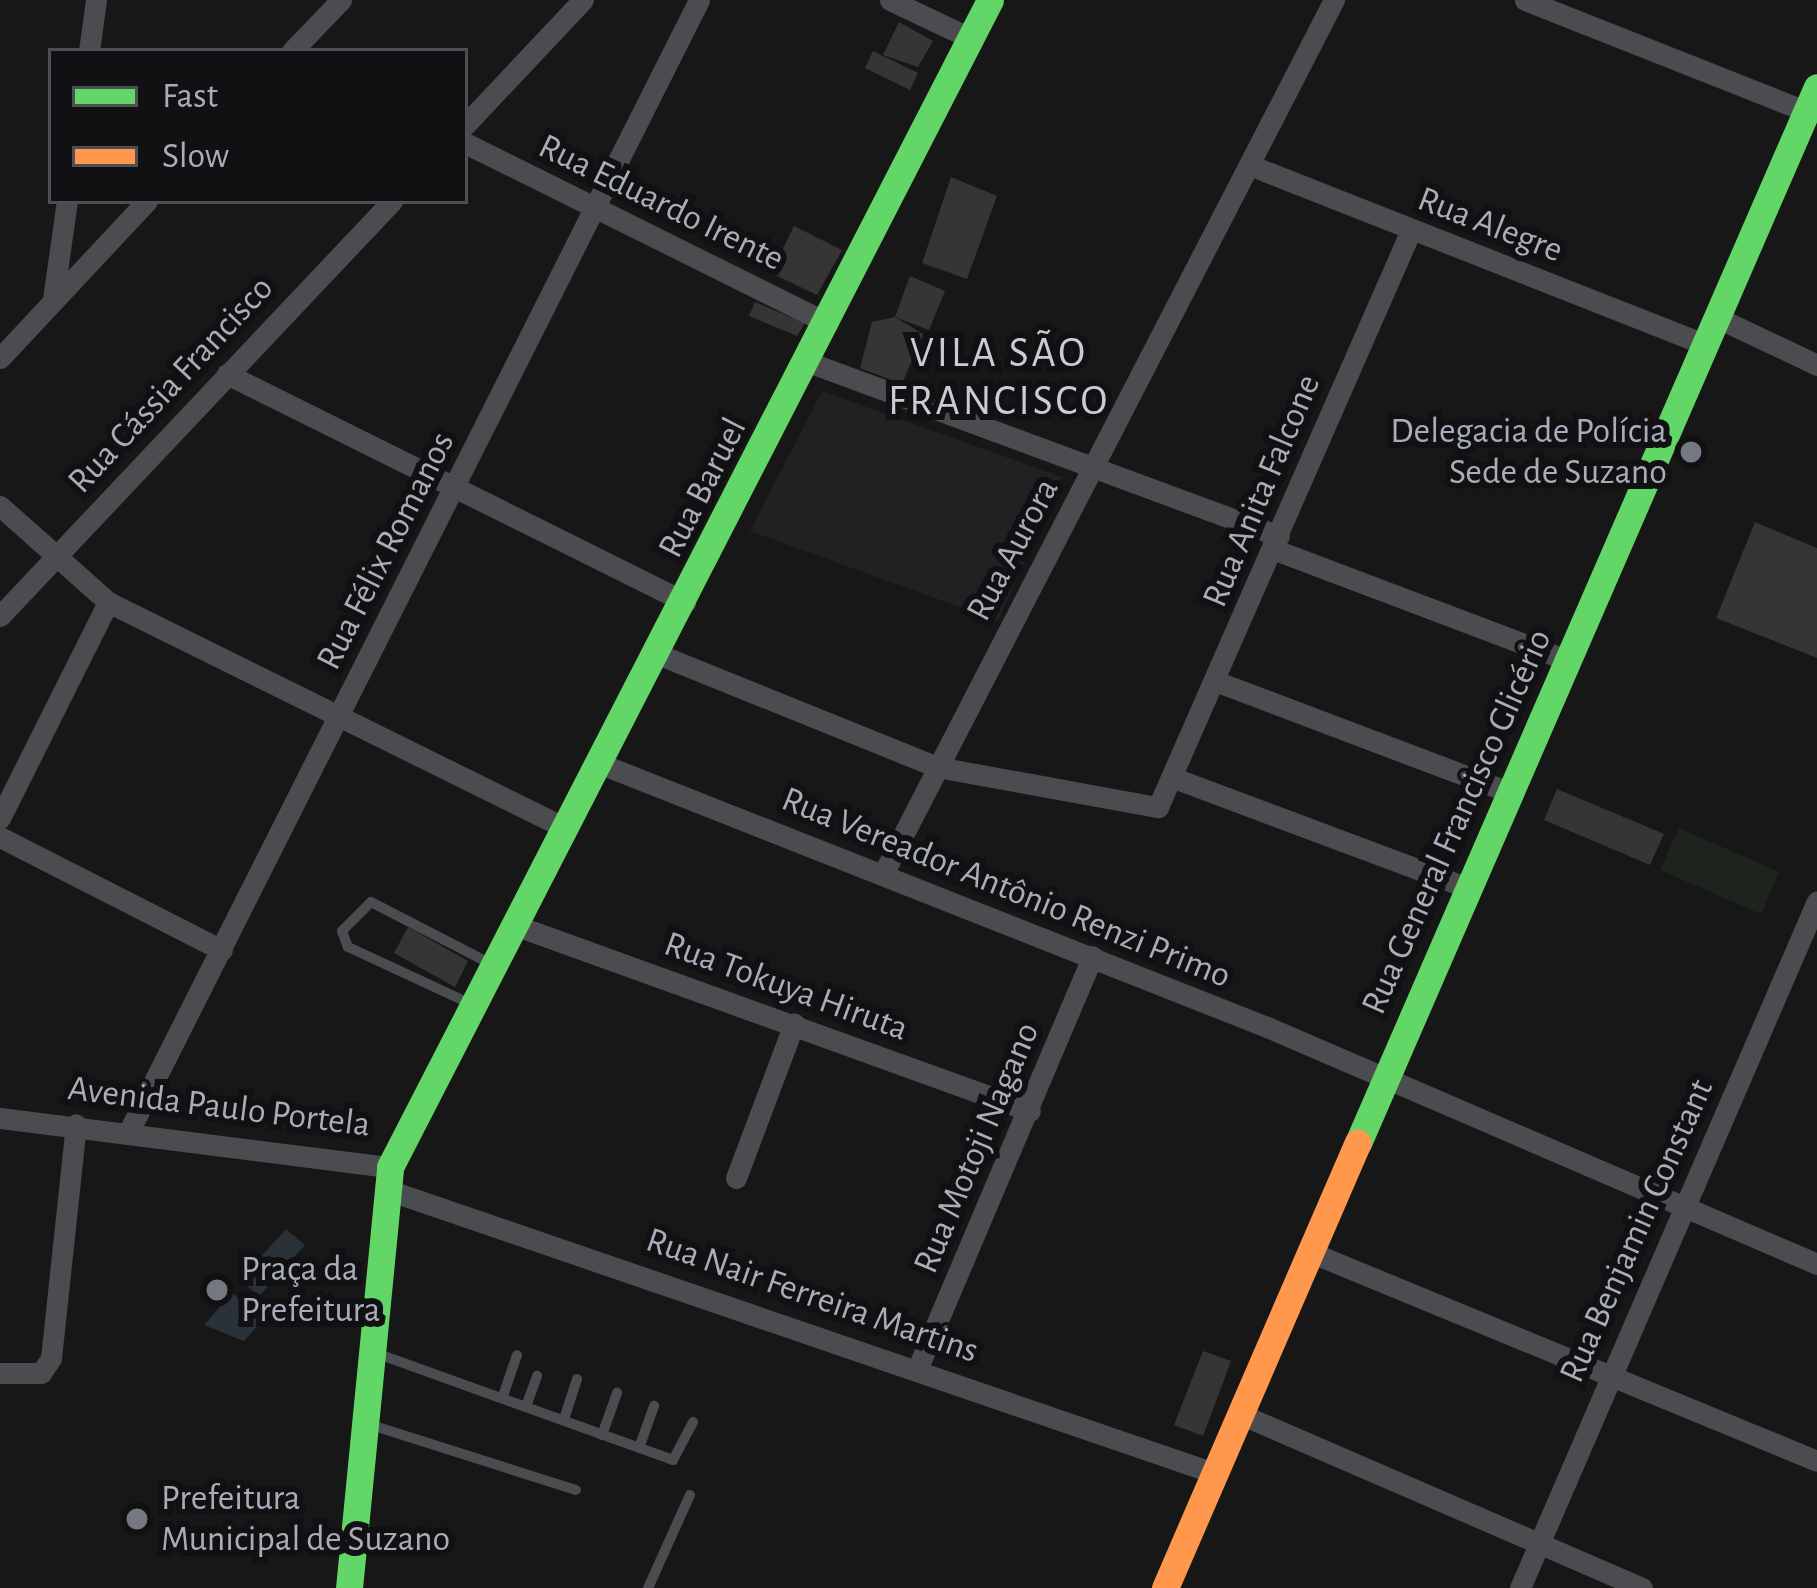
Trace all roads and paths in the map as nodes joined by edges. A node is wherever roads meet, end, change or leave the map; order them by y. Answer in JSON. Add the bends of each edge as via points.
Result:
{"nodes":[{"id":1,"x":96,"y":0,"type":"edge"},
{"id":2,"x":341,"y":0,"type":"edge"},
{"id":3,"x":583,"y":0,"type":"edge"},
{"id":4,"x":698,"y":0,"type":"edge"},
{"id":5,"x":890,"y":0,"type":"edge"},
{"id":6,"x":990,"y":0,"type":"edge"},
{"id":7,"x":1334,"y":0,"type":"edge"},
{"id":8,"x":1525,"y":0,"type":"edge"},
{"id":9,"x":970,"y":38,"type":"junction"},
{"id":10,"x":88,"y":48,"type":"edge"},
{"id":11,"x":295,"y":48,"type":"edge"},
{"id":12,"x":1812,"y":99,"type":"edge"},
{"id":13,"x":468,"y":122,"type":"edge"},
{"id":14,"x":468,"y":144,"type":"edge"},
{"id":15,"x":1252,"y":166,"type":"junction"},
{"id":16,"x":67,"y":204,"type":"edge"},
{"id":17,"x":144,"y":204,"type":"edge"},
{"id":18,"x":389,"y":204,"type":"edge"},
{"id":19,"x":593,"y":206,"type":"junction"},
{"id":20,"x":1411,"y":230,"type":"junction"},
{"id":21,"x":53,"y":299,"type":"junction"},
{"id":22,"x":1716,"y":317,"type":"junction"},
{"id":23,"x":828,"y":322,"type":"junction"},
{"id":24,"x":1704,"y":344,"type":"junction"},
{"id":25,"x":0,"y":358,"type":"edge"},
{"id":26,"x":808,"y":362,"type":"junction"},
{"id":27,"x":1817,"y":364,"type":"edge"},
{"id":28,"x":227,"y":374,"type":"junction"},
{"id":29,"x":1092,"y":470,"type":"junction"},
{"id":30,"x":458,"y":483,"type":"junction"},
{"id":31,"x":0,"y":506,"type":"edge"},
{"id":32,"x":1276,"y":543,"type":"junction"},
{"id":33,"x":52,"y":559,"type":"junction"},
{"id":34,"x":108,"y":602,"type":"junction"},
{"id":35,"x":686,"y":602,"type":"junction"},
{"id":36,"x":0,"y":616,"type":"edge"},
{"id":37,"x":660,"y":655,"type":"junction"},
{"id":38,"x":1567,"y":660,"type":"junction"},
{"id":39,"x":1215,"y":682,"type":"junction"},
{"id":40,"x":340,"y":717,"type":"junction"},
{"id":41,"x":601,"y":764,"type":"junction"},
{"id":42,"x":937,"y":766,"type":"junction"},
{"id":43,"x":1174,"y":778,"type":"junction"},
{"id":44,"x":1509,"y":792,"type":"junction"},
{"id":45,"x":0,"y":818,"type":"edge"},
{"id":46,"x":567,"y":829,"type":"junction"},
{"id":47,"x":0,"y":837,"type":"edge"},
{"id":48,"x":883,"y":874,"type":"junction"},
{"id":49,"x":1468,"y":888,"type":"junction"},
{"id":50,"x":1817,"y":901,"type":"edge"},
{"id":51,"x":520,"y":926,"type":"junction"},
{"id":52,"x":222,"y":950,"type":"junction"},
{"id":53,"x":1093,"y":956,"type":"junction"},
{"id":54,"x":498,"y":967,"type":"junction"},
{"id":55,"x":477,"y":1006,"type":"junction"},
{"id":56,"x":794,"y":1024,"type":"junction"},
{"id":57,"x":1385,"y":1078,"type":"junction"},
{"id":58,"x":1030,"y":1111,"type":"junction"},
{"id":59,"x":0,"y":1118,"type":"edge"},
{"id":60,"x":76,"y":1124,"type":"junction"},
{"id":61,"x":130,"y":1129,"type":"junction"},
{"id":62,"x":388,"y":1178,"type":"junction"},
{"id":63,"x":736,"y":1178,"type":"dead end"},
{"id":64,"x":1684,"y":1204,"type":"junction"},
{"id":65,"x":1310,"y":1252,"type":"junction"},
{"id":66,"x":1817,"y":1264,"type":"edge"},
{"id":67,"x":370,"y":1351,"type":"junction"},
{"id":68,"x":517,"y":1354,"type":"dead end"},
{"id":69,"x":919,"y":1365,"type":"junction"},
{"id":70,"x":1610,"y":1372,"type":"junction"},
{"id":71,"x":0,"y":1373,"type":"edge"},
{"id":72,"x":537,"y":1376,"type":"dead end"},
{"id":73,"x":577,"y":1378,"type":"dead end"},
{"id":74,"x":504,"y":1393,"type":"junction"},
{"id":75,"x":617,"y":1393,"type":"dead end"},
{"id":76,"x":528,"y":1400,"type":"junction"},
{"id":77,"x":654,"y":1406,"type":"dead end"},
{"id":78,"x":1240,"y":1414,"type":"junction"},
{"id":79,"x":565,"y":1416,"type":"junction"},
{"id":80,"x":693,"y":1422,"type":"dead end"},
{"id":81,"x":365,"y":1423,"type":"junction"},
{"id":82,"x":602,"y":1435,"type":"junction"},
{"id":83,"x":638,"y":1448,"type":"junction"},
{"id":84,"x":1817,"y":1461,"type":"edge"},
{"id":85,"x":1214,"y":1473,"type":"junction"},
{"id":86,"x":576,"y":1490,"type":"dead end"},
{"id":87,"x":690,"y":1495,"type":"dead end"},
{"id":88,"x":1538,"y":1543,"type":"junction"},
{"id":89,"x":350,"y":1588,"type":"edge"},
{"id":90,"x":648,"y":1588,"type":"edge"},
{"id":91,"x":1165,"y":1588,"type":"edge"},
{"id":92,"x":1520,"y":1588,"type":"edge"},
{"id":93,"x":1642,"y":1588,"type":"edge"}],
"edges":[{"from":1,"to":10,"type":"street"},
{"from":2,"to":11,"type":"street"},
{"from":3,"to":13,"type":"street"},
{"from":4,"to":19,"type":"street","name":"Rua Félix Romanos"},
{"from":5,"to":9,"type":"street"},
{"from":6,"to":9,"type":"street","name":"Rua Baruel"},
{"from":7,"to":15,"type":"street","name":"Rua Aurora"},
{"from":8,"to":12,"type":"street"},
{"from":9,"to":23,"type":"street","name":"Rua Baruel"},
{"from":12,"to":22,"type":"street","name":"Rua General Francisco Glicério"},
{"from":14,"to":19,"type":"street","name":"Rua Eduardo Irente"},
{"from":15,"to":20,"type":"street","name":"Rua Alegre"},
{"from":15,"to":29,"type":"street","name":"Rua Aurora"},
{"from":16,"to":21,"type":"street"},
{"from":17,"to":21,"type":"street"},
{"from":18,"to":28,"type":"street","name":"Rua Cássia Francisco"},
{"from":19,"to":23,"type":"street","name":"Rua Eduardo Irente"},
{"from":19,"to":30,"type":"street","name":"Rua Félix Romanos"},
{"from":20,"to":24,"type":"street","name":"Rua Alegre"},
{"from":20,"to":32,"type":"street","name":"Rua Anita Falcone"},
{"from":21,"to":25,"type":"street"},
{"from":22,"to":24,"type":"street","name":"Rua General Francisco Glicério"},
{"from":22,"to":27,"type":"street"},
{"from":23,"to":26,"type":"street","name":"Rua Baruel"},
{"from":24,"to":38,"type":"street","name":"Rua General Francisco Glicério"},
{"from":26,"to":29,"type":"street"},
{"from":26,"to":35,"type":"street","name":"Rua Baruel"},
{"from":28,"to":30,"type":"street"},
{"from":28,"to":33,"type":"street","name":"Rua Cássia Francisco"},
{"from":29,"to":32,"type":"street"},
{"from":29,"to":42,"type":"street","name":"Rua Aurora"},
{"from":30,"to":35,"type":"street"},
{"from":30,"to":40,"type":"street","name":"Rua Félix Romanos"},
{"from":31,"to":33,"type":"street"},
{"from":32,"to":38,"type":"street"},
{"from":32,"to":39,"type":"street","name":"Rua Anita Falcone"},
{"from":33,"to":34,"type":"street"},
{"from":33,"to":36,"type":"street","name":"Rua Cássia Francisco"},
{"from":34,"to":40,"type":"street"},
{"from":34,"to":45,"type":"street"},
{"from":35,"to":37,"type":"street","name":"Rua Baruel"},
{"from":37,"to":41,"type":"street","name":"Rua Baruel"},
{"from":37,"to":42,"type":"street"},
{"from":38,"to":44,"type":"street","name":"Rua General Francisco Glicério"},
{"from":39,"to":43,"type":"street","name":"Rua Anita Falcone"},
{"from":39,"to":44,"type":"street"},
{"from":40,"to":46,"type":"street"},
{"from":40,"to":52,"type":"street","name":"Rua Félix Romanos"},
{"from":41,"to":46,"type":"street","name":"Rua Baruel"},
{"from":41,"to":48,"type":"street","name":"Rua Vereador Antônio Renzi Primo"},
{"from":42,"to":43,"type":"street","via":[[1135,811],[1158,807]]},
{"from":42,"to":48,"type":"street","name":"Rua Aurora"},
{"from":43,"to":49,"type":"street"},
{"from":44,"to":49,"type":"street","name":"Rua General Francisco Glicério"},
{"from":46,"to":51,"type":"street","name":"Rua Baruel"},
{"from":47,"to":52,"type":"street"},
{"from":48,"to":53,"type":"street","name":"Rua Vereador Antônio Renzi Primo"},
{"from":49,"to":57,"type":"street","name":"Rua General Francisco Glicério"},
{"from":50,"to":64,"type":"street","name":"Rua Benjamin Constant"},
{"from":51,"to":54,"type":"street","name":"Rua Baruel"},
{"from":51,"to":56,"type":"street","name":"Rua Tokuya Hiruta"},
{"from":52,"to":61,"type":"street","name":"Rua Félix Romanos"},
{"from":53,"to":57,"type":"street","name":"Rua Vereador Antônio Renzi Primo"},
{"from":53,"to":58,"type":"street","name":"Rua Motoji Nagano"},
{"from":54,"to":55,"type":"street","name":"Rua Baruel"},
{"from":54,"to":55,"type":"lane","via":[[371,902],[350,917],[348,947]]},
{"from":55,"to":62,"type":"street","name":"Avenida Paulo Portela"},
{"from":56,"to":58,"type":"street","name":"Rua Tokuya Hiruta"},
{"from":56,"to":63,"type":"street"},
{"from":57,"to":64,"type":"street","name":"Rua Vereador Antônio Renzi Primo"},
{"from":57,"to":65,"type":"street","name":"Rua General Francisco Glicério"},
{"from":58,"to":69,"type":"street","name":"Rua Motoji Nagano"},
{"from":59,"to":60,"type":"street","name":"Avenida Paulo Portela"},
{"from":60,"to":61,"type":"street","name":"Avenida Paulo Portela"},
{"from":60,"to":71,"type":"street","via":[[48,1367]]},
{"from":61,"to":62,"type":"street","name":"Avenida Paulo Portela"},
{"from":62,"to":67,"type":"street"},
{"from":62,"to":69,"type":"street","name":"Rua Nair Ferreira Martins"},
{"from":64,"to":66,"type":"street","name":"Rua Vereador Antônio Renzi Primo"},
{"from":64,"to":70,"type":"street","name":"Rua Benjamin Constant"},
{"from":65,"to":70,"type":"street"},
{"from":65,"to":78,"type":"street","name":"Rua General Francisco Glicério"},
{"from":67,"to":74,"type":"lane"},
{"from":67,"to":81,"type":"street"},
{"from":68,"to":74,"type":"lane"},
{"from":69,"to":85,"type":"street","name":"Rua Nair Ferreira Martins"},
{"from":70,"to":84,"type":"street"},
{"from":70,"to":88,"type":"street","name":"Rua Benjamin Constant"},
{"from":72,"to":76,"type":"lane"},
{"from":73,"to":79,"type":"lane"},
{"from":74,"to":76,"type":"lane"},
{"from":75,"to":82,"type":"lane"},
{"from":76,"to":79,"type":"lane"},
{"from":77,"to":83,"type":"lane"},
{"from":78,"to":85,"type":"street","name":"Rua General Francisco Glicério"},
{"from":78,"to":88,"type":"street"},
{"from":79,"to":82,"type":"lane"},
{"from":80,"to":83,"type":"lane","via":[[677,1460]]},
{"from":81,"to":86,"type":"lane"},
{"from":81,"to":89,"type":"street"},
{"from":82,"to":83,"type":"lane"},
{"from":85,"to":91,"type":"street","name":"Rua General Francisco Glicério"},
{"from":87,"to":90,"type":"lane"},
{"from":88,"to":92,"type":"street","name":"Rua Benjamin Constant"},
{"from":88,"to":93,"type":"street"}]}
